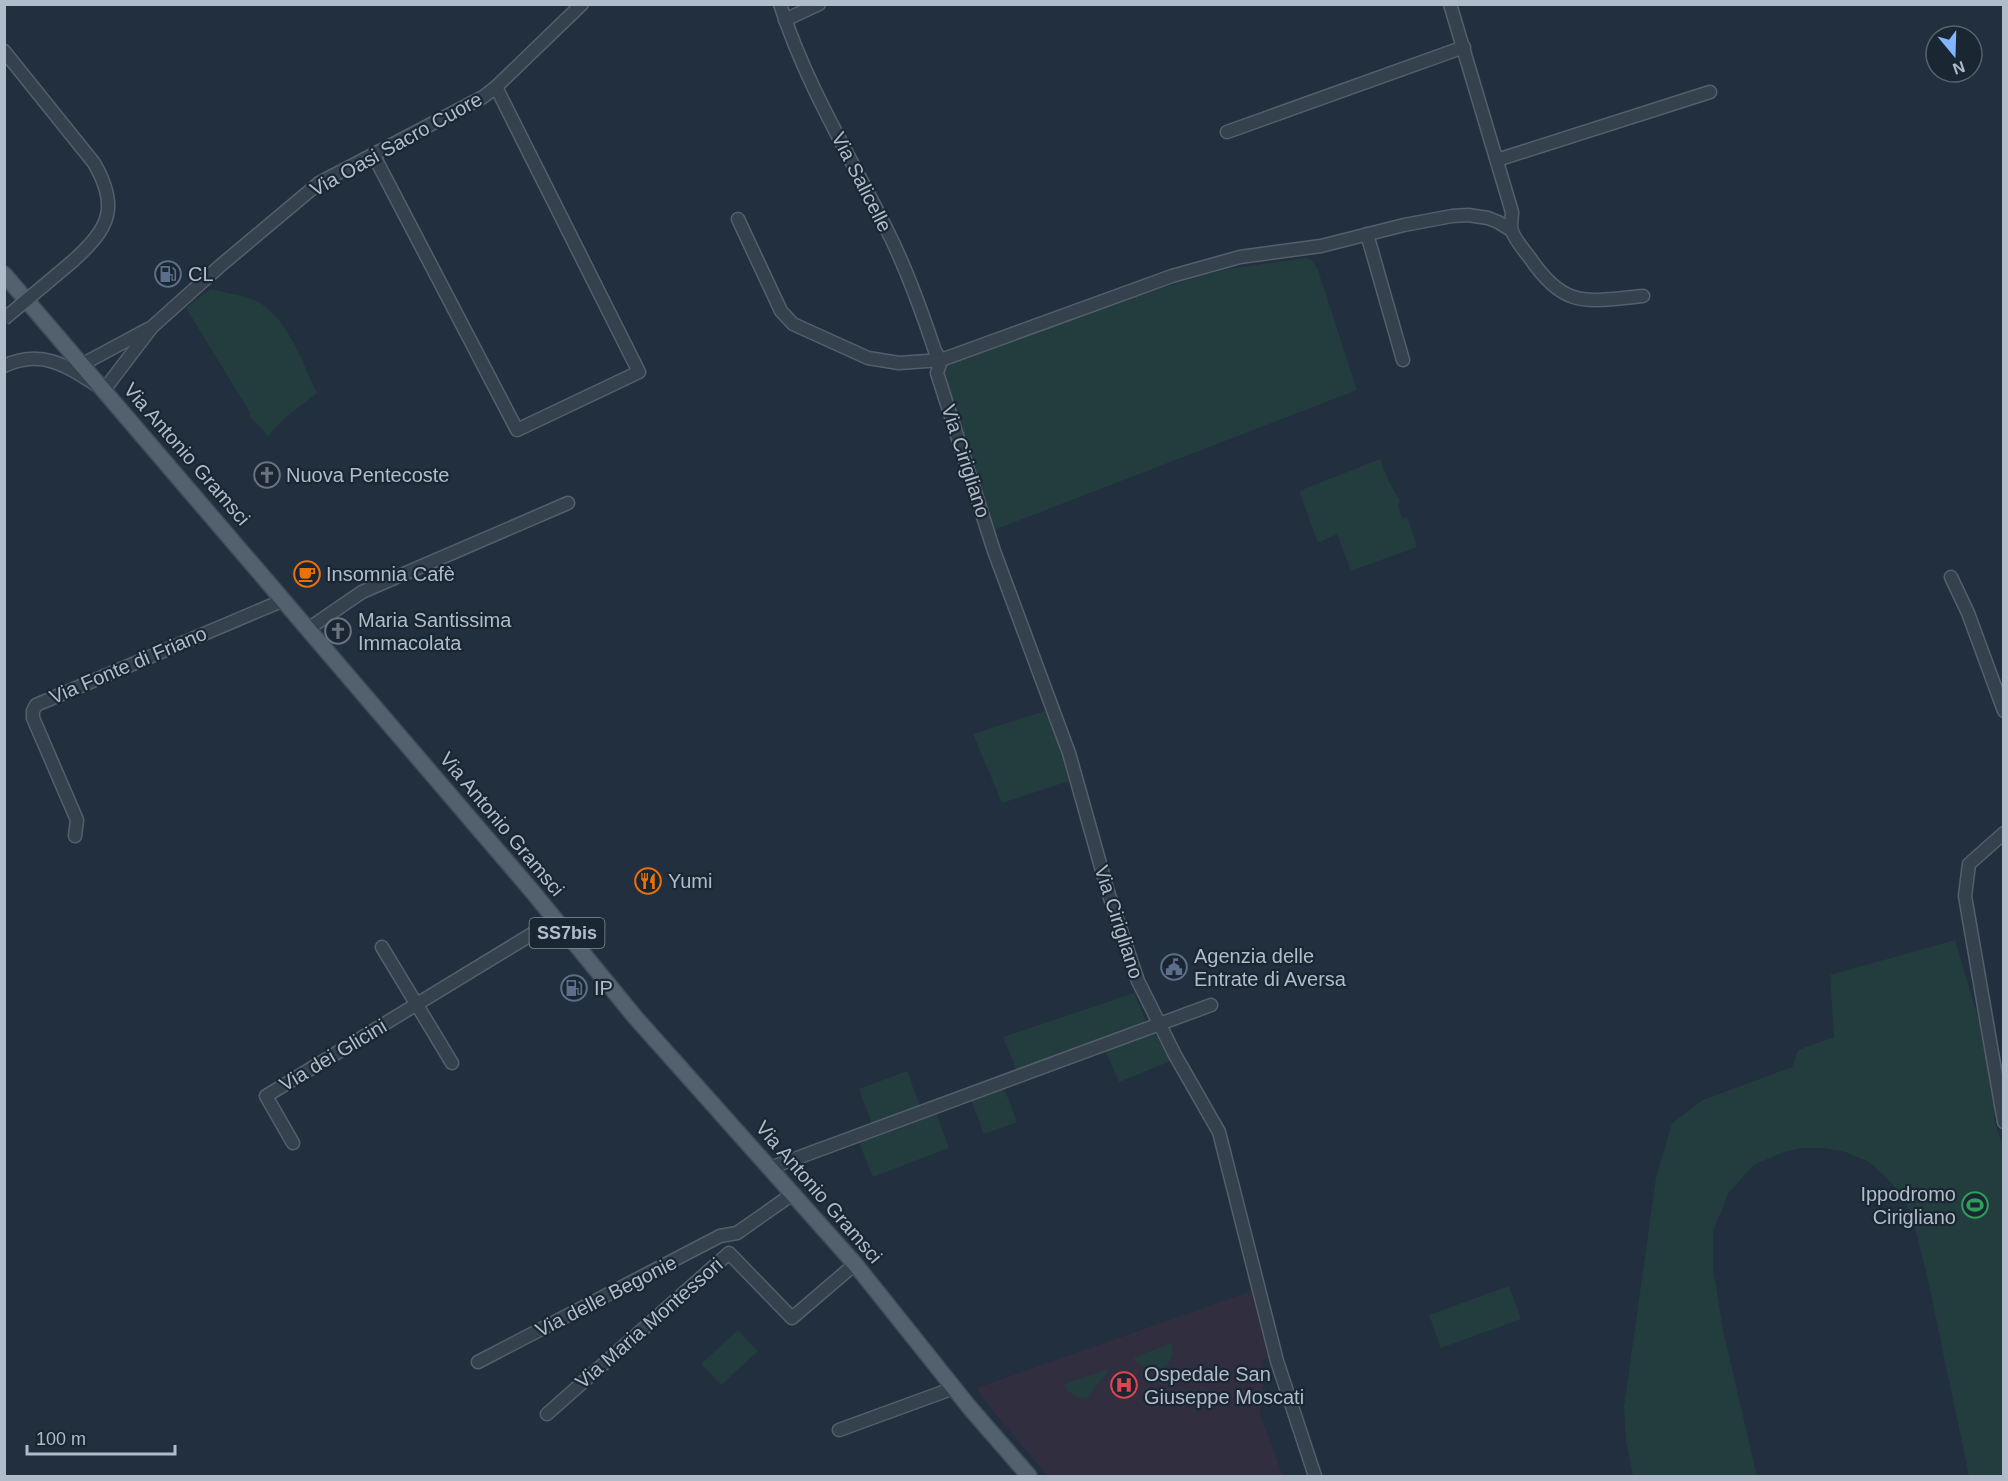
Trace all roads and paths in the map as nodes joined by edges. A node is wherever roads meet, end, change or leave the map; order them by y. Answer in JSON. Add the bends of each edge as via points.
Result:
{"nodes":[{"id":1,"x":582,"y":4,"type":"edge"},
{"id":2,"x":780,"y":4,"type":"edge"},
{"id":3,"x":819,"y":4,"type":"edge"},
{"id":4,"x":1450,"y":4,"type":"edge"},
{"id":5,"x":785,"y":20,"type":"junction"},
{"id":6,"x":1464,"y":47,"type":"junction"},
{"id":7,"x":4,"y":51,"type":"edge"},
{"id":8,"x":496,"y":87,"type":"junction"},
{"id":9,"x":1710,"y":92,"type":"dead end"},
{"id":10,"x":1227,"y":132,"type":"dead end"},
{"id":11,"x":373,"y":154,"type":"junction"},
{"id":12,"x":1497,"y":160,"type":"junction"},
{"id":13,"x":738,"y":219,"type":"dead end"},
{"id":14,"x":1511,"y":230,"type":"junction"},
{"id":15,"x":1367,"y":234,"type":"junction"},
{"id":16,"x":4,"y":274,"type":"edge"},
{"id":17,"x":1643,"y":296,"type":"dead end"},
{"id":18,"x":4,"y":319,"type":"edge"},
{"id":19,"x":152,"y":327,"type":"junction"},
{"id":20,"x":941,"y":360,"type":"junction"},
{"id":21,"x":1403,"y":360,"type":"dead end"},
{"id":22,"x":83,"y":364,"type":"junction"},
{"id":23,"x":4,"y":366,"type":"edge"},
{"id":24,"x":104,"y":390,"type":"junction"},
{"id":25,"x":568,"y":504,"type":"dead end"},
{"id":26,"x":1951,"y":577,"type":"dead end"},
{"id":27,"x":284,"y":600,"type":"junction"},
{"id":28,"x":308,"y":629,"type":"junction"},
{"id":29,"x":2004,"y":711,"type":"edge"},
{"id":30,"x":2004,"y":833,"type":"edge"},
{"id":31,"x":75,"y":836,"type":"dead end"},
{"id":32,"x":555,"y":920,"type":"junction"},
{"id":33,"x":382,"y":947,"type":"dead end"},
{"id":34,"x":416,"y":1005,"type":"junction"},
{"id":35,"x":1211,"y":1005,"type":"dead end"},
{"id":36,"x":1158,"y":1023,"type":"junction"},
{"id":37,"x":452,"y":1064,"type":"dead end"},
{"id":38,"x":2004,"y":1122,"type":"edge"},
{"id":39,"x":292,"y":1143,"type":"dead end"},
{"id":40,"x":770,"y":1168,"type":"junction"},
{"id":41,"x":794,"y":1193,"type":"junction"},
{"id":42,"x":855,"y":1264,"type":"junction"},
{"id":43,"x":478,"y":1362,"type":"dead end"},
{"id":44,"x":954,"y":1388,"type":"junction"},
{"id":45,"x":547,"y":1414,"type":"dead end"},
{"id":46,"x":839,"y":1430,"type":"dead end"},
{"id":47,"x":1029,"y":1476,"type":"edge"},
{"id":48,"x":1315,"y":1476,"type":"edge"}],
"edges":[{"from":1,"to":8,"type":"street","name":"Via Oasi Sacro Cuore"},
{"from":2,"to":5,"type":"street","name":"Via Salicelle"},
{"from":3,"to":5,"type":"street"},
{"from":4,"to":6,"type":"street"},
{"from":5,"to":20,"type":"street","name":"Via Salicelle","via":[[795,48],[887,230]]},
{"from":6,"to":10,"type":"street"},
{"from":6,"to":12,"type":"street"},
{"from":7,"to":18,"type":"street","bridge":true,"via":[[94,163],[109,196],[109,210],[95,241]]},
{"from":8,"to":11,"type":"street","name":"Via Oasi Sacro Cuore"},
{"from":8,"to":11,"type":"street","via":[[639,372],[516,430]]},
{"from":9,"to":12,"type":"street"},
{"from":11,"to":19,"type":"street","name":"Via Oasi Sacro Cuore","via":[[319,183]]},
{"from":12,"to":14,"type":"street","via":[[1512,212]]},
{"from":13,"to":20,"type":"street","via":[[781,311],[793,324],[868,358],[899,363]]},
{"from":14,"to":15,"type":"street","via":[[1488,218],[1468,215]]},
{"from":14,"to":17,"type":"street","via":[[1543,277],[1560,291],[1592,301]]},
{"from":15,"to":20,"type":"street","via":[[1321,246],[1240,257],[1172,276]]},
{"from":15,"to":21,"type":"street"},
{"from":16,"to":22,"type":"main road","number":"SS7bis"},
{"from":19,"to":22,"type":"street","name":"Via Oasi Sacro Cuore"},
{"from":19,"to":24,"type":"street","name":"Via Oasi Sacro Cuore"},
{"from":20,"to":36,"type":"street","name":"Via Cirigliano","via":[[937,374],[994,551],[1069,753],[1107,892],[1138,981]]},
{"from":22,"to":24,"type":"main road","name":"Via Antonio Gramsci","number":"SS7bis"},
{"from":23,"to":24,"type":"street","via":[[28,358],[45,359]]},
{"from":24,"to":27,"type":"main road","name":"Via Antonio Gramsci","number":"SS7bis"},
{"from":25,"to":28,"type":"street","via":[[362,592]]},
{"from":26,"to":29,"type":"street"},
{"from":27,"to":28,"type":"main road","name":"Via Antonio Gramsci","number":"SS7bis"},
{"from":27,"to":31,"type":"street","name":"Via Fonte di Friano","via":[[36,705],[33,718],[77,820]]},
{"from":28,"to":32,"type":"main road","name":"Via Antonio Gramsci","number":"SS7bis"},
{"from":30,"to":38,"type":"street","via":[[1969,864],[1965,896]]},
{"from":32,"to":34,"type":"street","name":"Via dei Glicini"},
{"from":32,"to":40,"type":"main road","name":"Via Antonio Gramsci","number":"SS7bis","via":[[635,1017]]},
{"from":33,"to":34,"type":"street"},
{"from":34,"to":37,"type":"street"},
{"from":34,"to":39,"type":"street","name":"Via dei Glicini","via":[[266,1096]]},
{"from":35,"to":36,"type":"street"},
{"from":36,"to":40,"type":"street"},
{"from":36,"to":48,"type":"street","name":"Via Cirigliano","via":[[1219,1132],[1277,1361]]},
{"from":40,"to":41,"type":"main road","name":"Via Antonio Gramsci","number":"SS7bis"},
{"from":41,"to":42,"type":"main road","name":"Via Antonio Gramsci","number":"SS7bis"},
{"from":41,"to":43,"type":"street","name":"Via delle Begonie","via":[[737,1233],[720,1236]]},
{"from":42,"to":44,"type":"main road","name":"Via Antonio Gramsci","number":"SS7bis"},
{"from":42,"to":45,"type":"street","name":"Via Maria Montessori","via":[[792,1318],[729,1253]]},
{"from":44,"to":46,"type":"street"},
{"from":44,"to":47,"type":"main road","name":"Via Antonio Gramsci","number":"SS7bis"}]}
